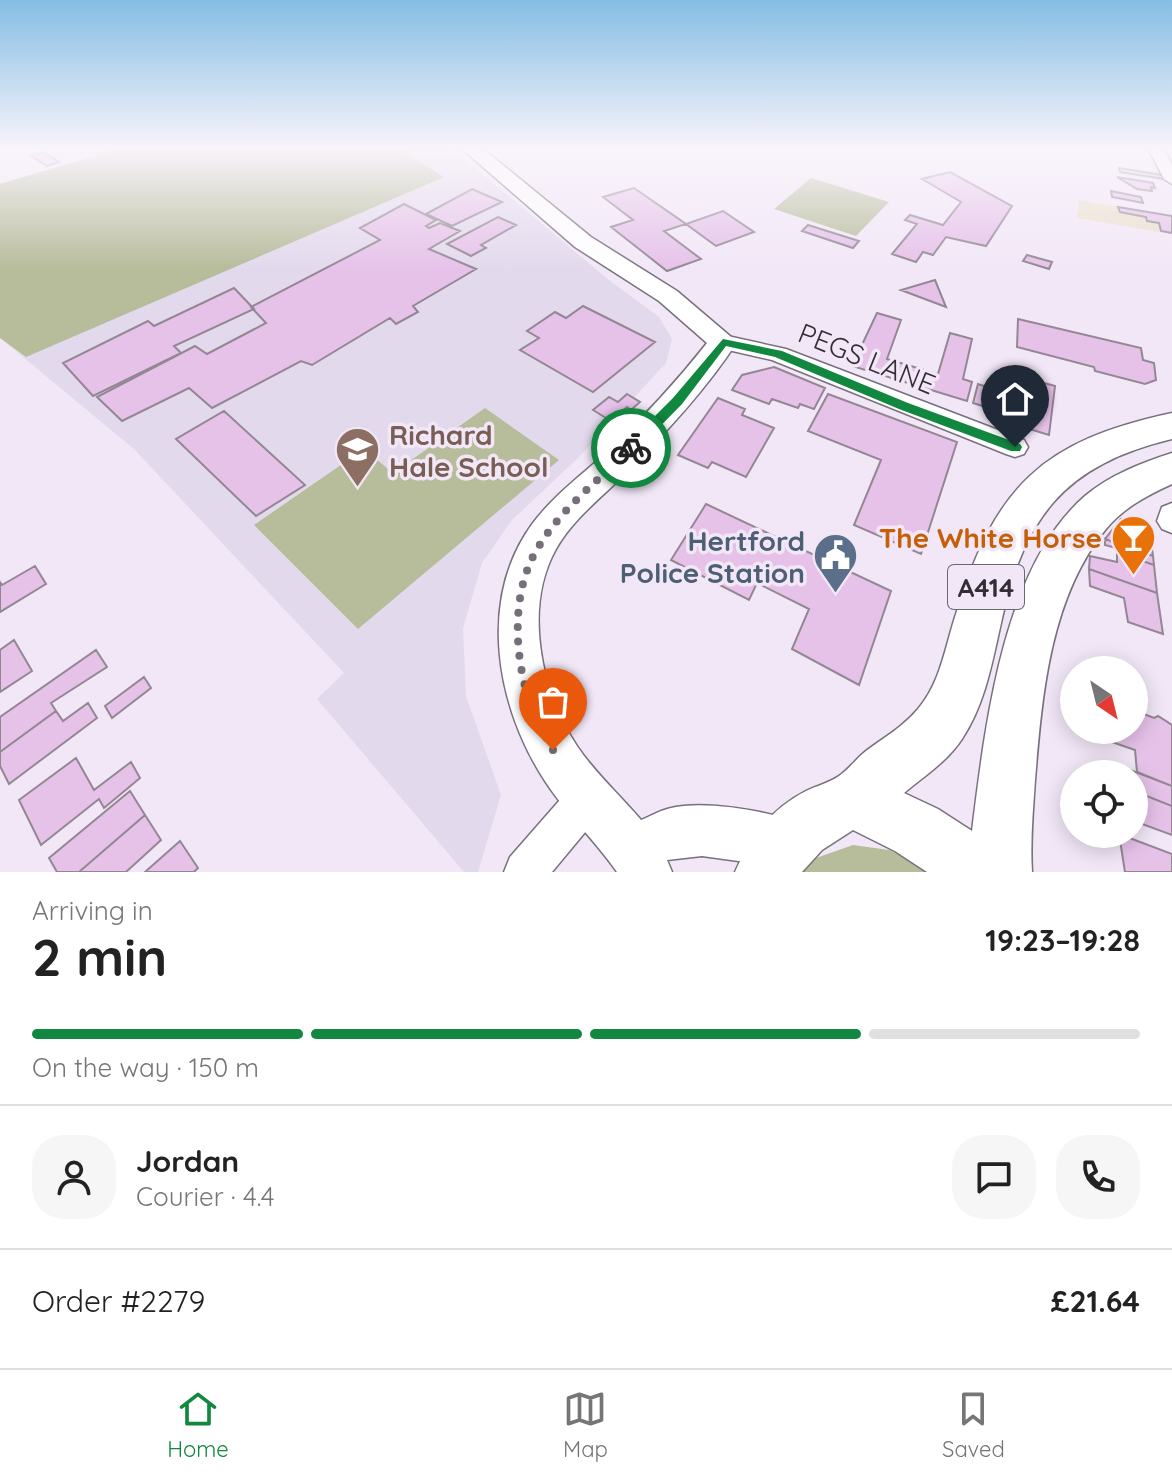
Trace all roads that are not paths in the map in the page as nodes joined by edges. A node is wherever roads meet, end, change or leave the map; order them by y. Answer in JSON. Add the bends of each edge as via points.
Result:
{"nodes":[{"id":1,"x":519,"y":189,"type":"edge"},
{"id":2,"x":723,"y":342,"type":"junction"},
{"id":3,"x":1172,"y":426,"type":"edge"},
{"id":4,"x":1015,"y":447,"type":"dead end"},
{"id":5,"x":1172,"y":468,"type":"edge"},
{"id":6,"x":1172,"y":515,"type":"edge"},
{"id":7,"x":1172,"y":521,"type":"edge"},
{"id":8,"x":587,"y":799,"type":"junction"},
{"id":9,"x":853,"y":801,"type":"junction"},
{"id":10,"x":774,"y":857,"type":"edge"},
{"id":11,"x":640,"y":860,"type":"edge"},
{"id":12,"x":525,"y":872,"type":"edge"},
{"id":13,"x":971,"y":872,"type":"edge"},
{"id":14,"x":1001,"y":872,"type":"edge"}],
"edges":[{"from":1,"to":2,"type":"main road","name":"PEGS LANE","via":[[583,242],[668,296]]},
{"from":2,"to":4,"type":"street","name":"PEGS LANE","via":[[778,354]]},
{"from":2,"to":8,"type":"main road","via":[[678,401],[562,517],[537,547],[525,579],[518,650],[531,705],[553,750]]},
{"from":3,"to":9,"type":"highway","number":"A414","via":[[1083,455],[1028,501],[1006,536],[987,583],[951,706],[916,750]]},
{"from":5,"to":14,"type":"highway","number":"A414","via":[[1115,496],[1090,518],[1065,553],[1047,594],[1031,639],[1019,709]]},
{"from":6,"to":7,"type":"street"},
{"from":8,"to":11,"type":"main road"},
{"from":8,"to":12,"type":"street"},
{"from":9,"to":10,"type":"highway","via":[[830,810]]},
{"from":9,"to":13,"type":"highway","via":[[922,832]]},
{"from":10,"to":11,"type":"main road","via":[[702,831],[671,833]]}]}
